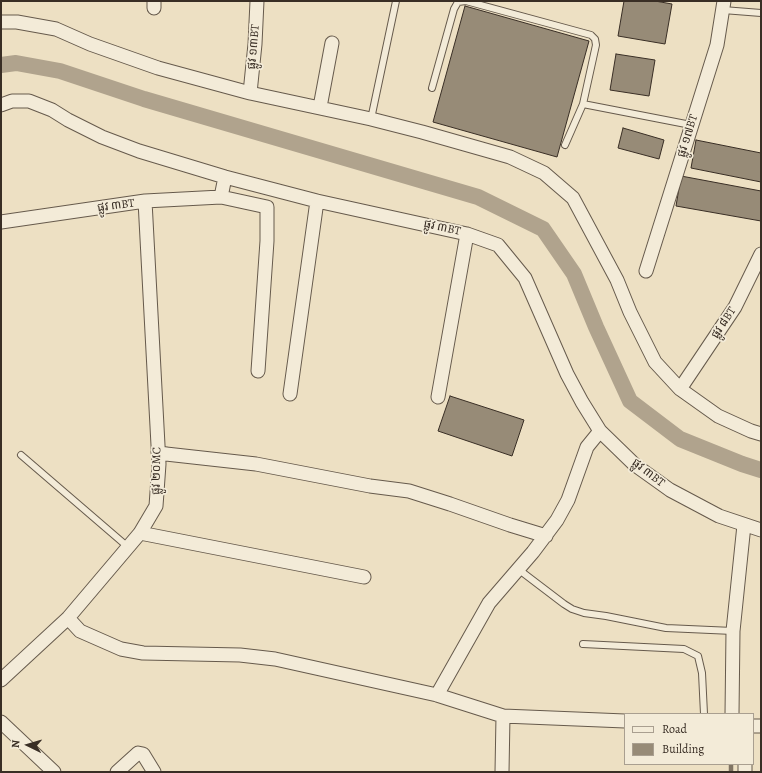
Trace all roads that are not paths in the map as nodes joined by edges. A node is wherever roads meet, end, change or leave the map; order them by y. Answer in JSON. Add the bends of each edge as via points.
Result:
{"nodes":[{"id":1,"x":257,"y":1,"type":"edge"},
{"id":2,"x":396,"y":1,"type":"edge"},
{"id":3,"x":466,"y":1,"type":"edge"},
{"id":4,"x":723,"y":5,"type":"edge"},
{"id":5,"x":761,"y":14,"type":"edge"},
{"id":6,"x":1,"y":22,"type":"edge"},
{"id":7,"x":332,"y":43,"type":"dead end"},
{"id":8,"x":432,"y":88,"type":"dead end"},
{"id":9,"x":250,"y":93,"type":"junction"},
{"id":10,"x":583,"y":104,"type":"junction"},
{"id":11,"x":1,"y":105,"type":"edge"},
{"id":12,"x":320,"y":107,"type":"junction"},
{"id":13,"x":371,"y":119,"type":"junction"},
{"id":14,"x":691,"y":125,"type":"junction"},
{"id":15,"x":565,"y":145,"type":"dead end"},
{"id":16,"x":225,"y":178,"type":"junction"},
{"id":17,"x":221,"y":197,"type":"junction"},
{"id":18,"x":145,"y":201,"type":"junction"},
{"id":19,"x":317,"y":201,"type":"junction"},
{"id":20,"x":1,"y":222,"type":"edge"},
{"id":21,"x":467,"y":234,"type":"junction"},
{"id":22,"x":761,"y":254,"type":"edge"},
{"id":23,"x":646,"y":271,"type":"dead end"},
{"id":24,"x":258,"y":371,"type":"dead end"},
{"id":25,"x":680,"y":389,"type":"junction"},
{"id":26,"x":290,"y":394,"type":"dead end"},
{"id":27,"x":438,"y":397,"type":"dead end"},
{"id":28,"x":600,"y":431,"type":"junction"},
{"id":29,"x":761,"y":434,"type":"edge"},
{"id":30,"x":158,"y":452,"type":"junction"},
{"id":31,"x":21,"y":454,"type":"dead end"},
{"id":32,"x":744,"y":524,"type":"junction"},
{"id":33,"x":761,"y":530,"type":"edge"},
{"id":34,"x":140,"y":533,"type":"junction"},
{"id":35,"x":546,"y":536,"type":"junction"},
{"id":36,"x":128,"y":547,"type":"junction"},
{"id":37,"x":517,"y":569,"type":"junction"},
{"id":38,"x":364,"y":577,"type":"dead end"},
{"id":39,"x":68,"y":618,"type":"junction"},
{"id":40,"x":733,"y":631,"type":"junction"},
{"id":41,"x":583,"y":644,"type":"dead end"},
{"id":42,"x":1,"y":680,"type":"edge"},
{"id":43,"x":436,"y":696,"type":"junction"},
{"id":44,"x":704,"y":713,"type":"edge"},
{"id":45,"x":732,"y":713,"type":"edge"},
{"id":46,"x":503,"y":716,"type":"junction"},
{"id":47,"x":624,"y":721,"type":"edge"},
{"id":48,"x":1,"y":722,"type":"edge"},
{"id":49,"x":54,"y":772,"type":"edge"},
{"id":50,"x":117,"y":772,"type":"edge"},
{"id":51,"x":154,"y":772,"type":"edge"},
{"id":52,"x":502,"y":772,"type":"edge"}],
"edges":[{"from":1,"to":9,"type":"street","name":"ផ្លូវ ១៣BT"},
{"from":2,"to":13,"type":"lane"},
{"from":3,"to":8,"type":"lane","via":[[458,2],[454,9]]},
{"from":3,"to":10,"type":"lane","via":[[591,35],[596,45]]},
{"from":4,"to":5,"type":"lane"},
{"from":4,"to":14,"type":"street","name":"ផ្លូវ ១៧BT","via":[[717,45]]},
{"from":6,"to":9,"type":"street","via":[[17,22],[56,30],[158,68]]},
{"from":7,"to":12,"type":"street"},
{"from":9,"to":12,"type":"street"},
{"from":10,"to":14,"type":"lane"},
{"from":10,"to":15,"type":"lane"},
{"from":11,"to":16,"type":"street","name":"ផ្លូវ ៣BT","via":[[12,101],[29,101],[52,110],[102,137]]},
{"from":12,"to":13,"type":"street"},
{"from":13,"to":25,"type":"street","via":[[510,157],[544,173],[573,198],[617,280],[630,312],[656,362]]},
{"from":14,"to":23,"type":"street","name":"ផ្លូវ ១៧BT"},
{"from":16,"to":17,"type":"street"},
{"from":16,"to":19,"type":"street","name":"ផ្លូវ ៣BT"},
{"from":17,"to":18,"type":"street","name":"ផ្លូវ ៣BT"},
{"from":17,"to":24,"type":"street","name":"ផ្លូវ ៣BT","via":[[267,207]]},
{"from":18,"to":20,"type":"street","name":"ផ្លូវ ៣BT"},
{"from":18,"to":30,"type":"street","name":"ផ្លូវ ២០MC"},
{"from":19,"to":21,"type":"street","name":"ផ្លូវ ៣BT"},
{"from":19,"to":26,"type":"street"},
{"from":21,"to":27,"type":"street"},
{"from":21,"to":28,"type":"street","name":"ផ្លូវ ៣BT","via":[[498,245],[525,278],[567,374]]},
{"from":22,"to":25,"type":"street","name":"ផ្លូវ ៨BT","via":[[735,307]]},
{"from":25,"to":29,"type":"street","via":[[718,416]]},
{"from":28,"to":32,"type":"street","name":"ផ្លូវ ៣BT","via":[[635,465],[670,490],[719,516]]},
{"from":28,"to":35,"type":"street","via":[[587,447],[568,500]]},
{"from":30,"to":34,"type":"street","name":"ផ្លូវ ២០MC","via":[[156,506]]},
{"from":30,"to":35,"type":"street","via":[[256,464],[409,491]]},
{"from":31,"to":36,"type":"lane"},
{"from":32,"to":33,"type":"street","name":"ផ្លូវ ៣BT"},
{"from":32,"to":40,"type":"street"},
{"from":34,"to":36,"type":"street","name":"ផ្លូវ ២០MC"},
{"from":34,"to":38,"type":"street"},
{"from":35,"to":37,"type":"street"},
{"from":36,"to":39,"type":"street","name":"ផ្លូវ ២០MC"},
{"from":37,"to":40,"type":"lane","via":[[564,604],[584,613],[666,628]]},
{"from":37,"to":43,"type":"street","via":[[489,603]]},
{"from":39,"to":42,"type":"street","name":"ផ្លូវ ២០MC"},
{"from":39,"to":43,"type":"street","via":[[80,631],[120,649],[143,653],[240,655],[275,659]]},
{"from":40,"to":45,"type":"street"},
{"from":41,"to":44,"type":"lane","via":[[684,649],[698,656],[702,673]]},
{"from":43,"to":46,"type":"street"},
{"from":46,"to":47,"type":"street"},
{"from":46,"to":52,"type":"street"},
{"from":48,"to":49,"type":"street"},
{"from":50,"to":51,"type":"street","via":[[138,753],[142,754]]}]}
